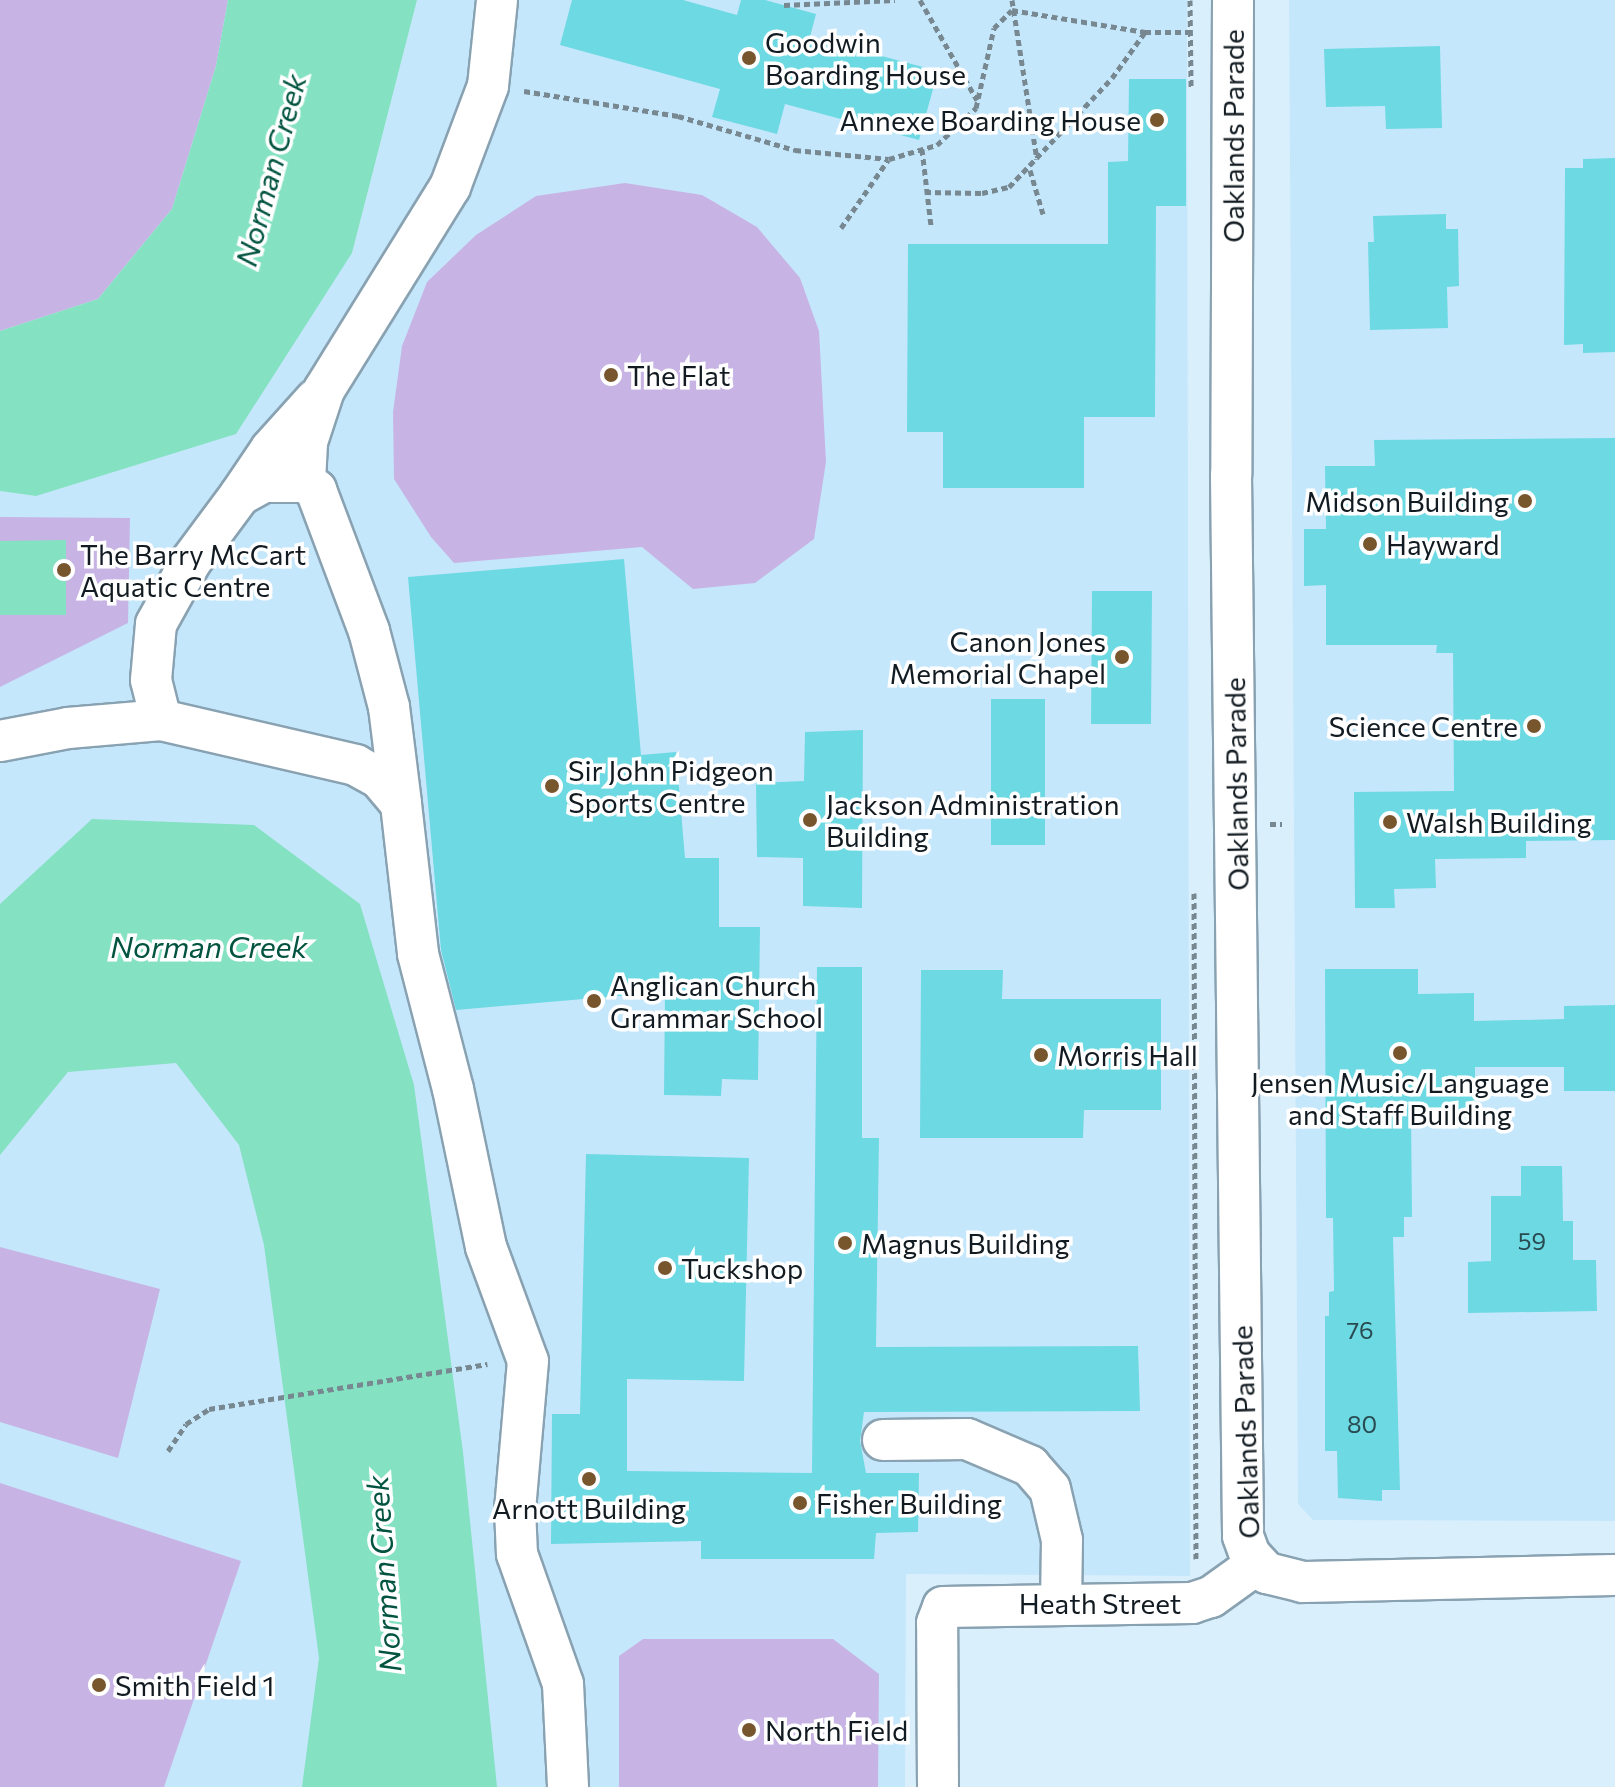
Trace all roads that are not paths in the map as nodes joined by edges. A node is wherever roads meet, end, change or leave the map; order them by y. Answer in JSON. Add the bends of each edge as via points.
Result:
{"nodes":[{"id":1,"x":497,"y":0,"type":"edge"},
{"id":2,"x":1233,"y":0,"type":"edge"},
{"id":3,"x":324,"y":390,"type":"junction"},
{"id":4,"x":305,"y":482,"type":"junction"},
{"id":5,"x":240,"y":495,"type":"junction"},
{"id":6,"x":151,"y":676,"type":"junction"},
{"id":7,"x":385,"y":694,"type":"junction"},
{"id":8,"x":161,"y":720,"type":"junction"},
{"id":9,"x":68,"y":728,"type":"junction"},
{"id":10,"x":0,"y":741,"type":"edge"},
{"id":11,"x":336,"y":760,"type":"junction"},
{"id":12,"x":401,"y":804,"type":"junction"},
{"id":13,"x":883,"y":1440,"type":"dead end"},
{"id":14,"x":1257,"y":1564,"type":"junction"},
{"id":15,"x":1615,"y":1575,"type":"edge"},
{"id":16,"x":1061,"y":1603,"type":"junction"},
{"id":17,"x":568,"y":1787,"type":"edge"},
{"id":18,"x":938,"y":1787,"type":"edge"}],
"edges":[{"from":1,"to":3,"type":"street","via":[[488,86],[450,187]]},
{"from":2,"to":14,"type":"street","name":"Oaklands Parade","via":[[1231,475],[1242,1523],[1245,1544]]},
{"from":3,"to":4,"type":"street","via":[[307,442]]},
{"from":3,"to":5,"type":"street","via":[[271,449]]},
{"from":4,"to":5,"type":"street","via":[[263,482]]},
{"from":4,"to":7,"type":"street","via":[[316,490],[327,514]]},
{"from":5,"to":6,"type":"street","via":[[191,561],[156,624]]},
{"from":6,"to":8,"type":"street"},
{"from":6,"to":9,"type":"street"},
{"from":7,"to":11,"type":"street","via":[[367,743]]},
{"from":7,"to":12,"type":"street"},
{"from":8,"to":9,"type":"street"},
{"from":8,"to":11,"type":"street"},
{"from":9,"to":10,"type":"street"},
{"from":11,"to":12,"type":"street","via":[[379,778]]},
{"from":12,"to":17,"type":"street","via":[[418,954],[453,1089],[472,1192],[528,1361],[515,1509],[517,1554],[563,1684]]},
{"from":13,"to":16,"type":"street","via":[[967,1439],[1030,1466],[1050,1489],[1062,1540]]},
{"from":14,"to":15,"type":"street","via":[[1283,1579],[1303,1582]]},
{"from":14,"to":16,"type":"street","name":"Heath Street","via":[[1196,1602]]},
{"from":16,"to":18,"type":"street","name":"Heath Street","via":[[959,1603],[940,1611]]}]}
